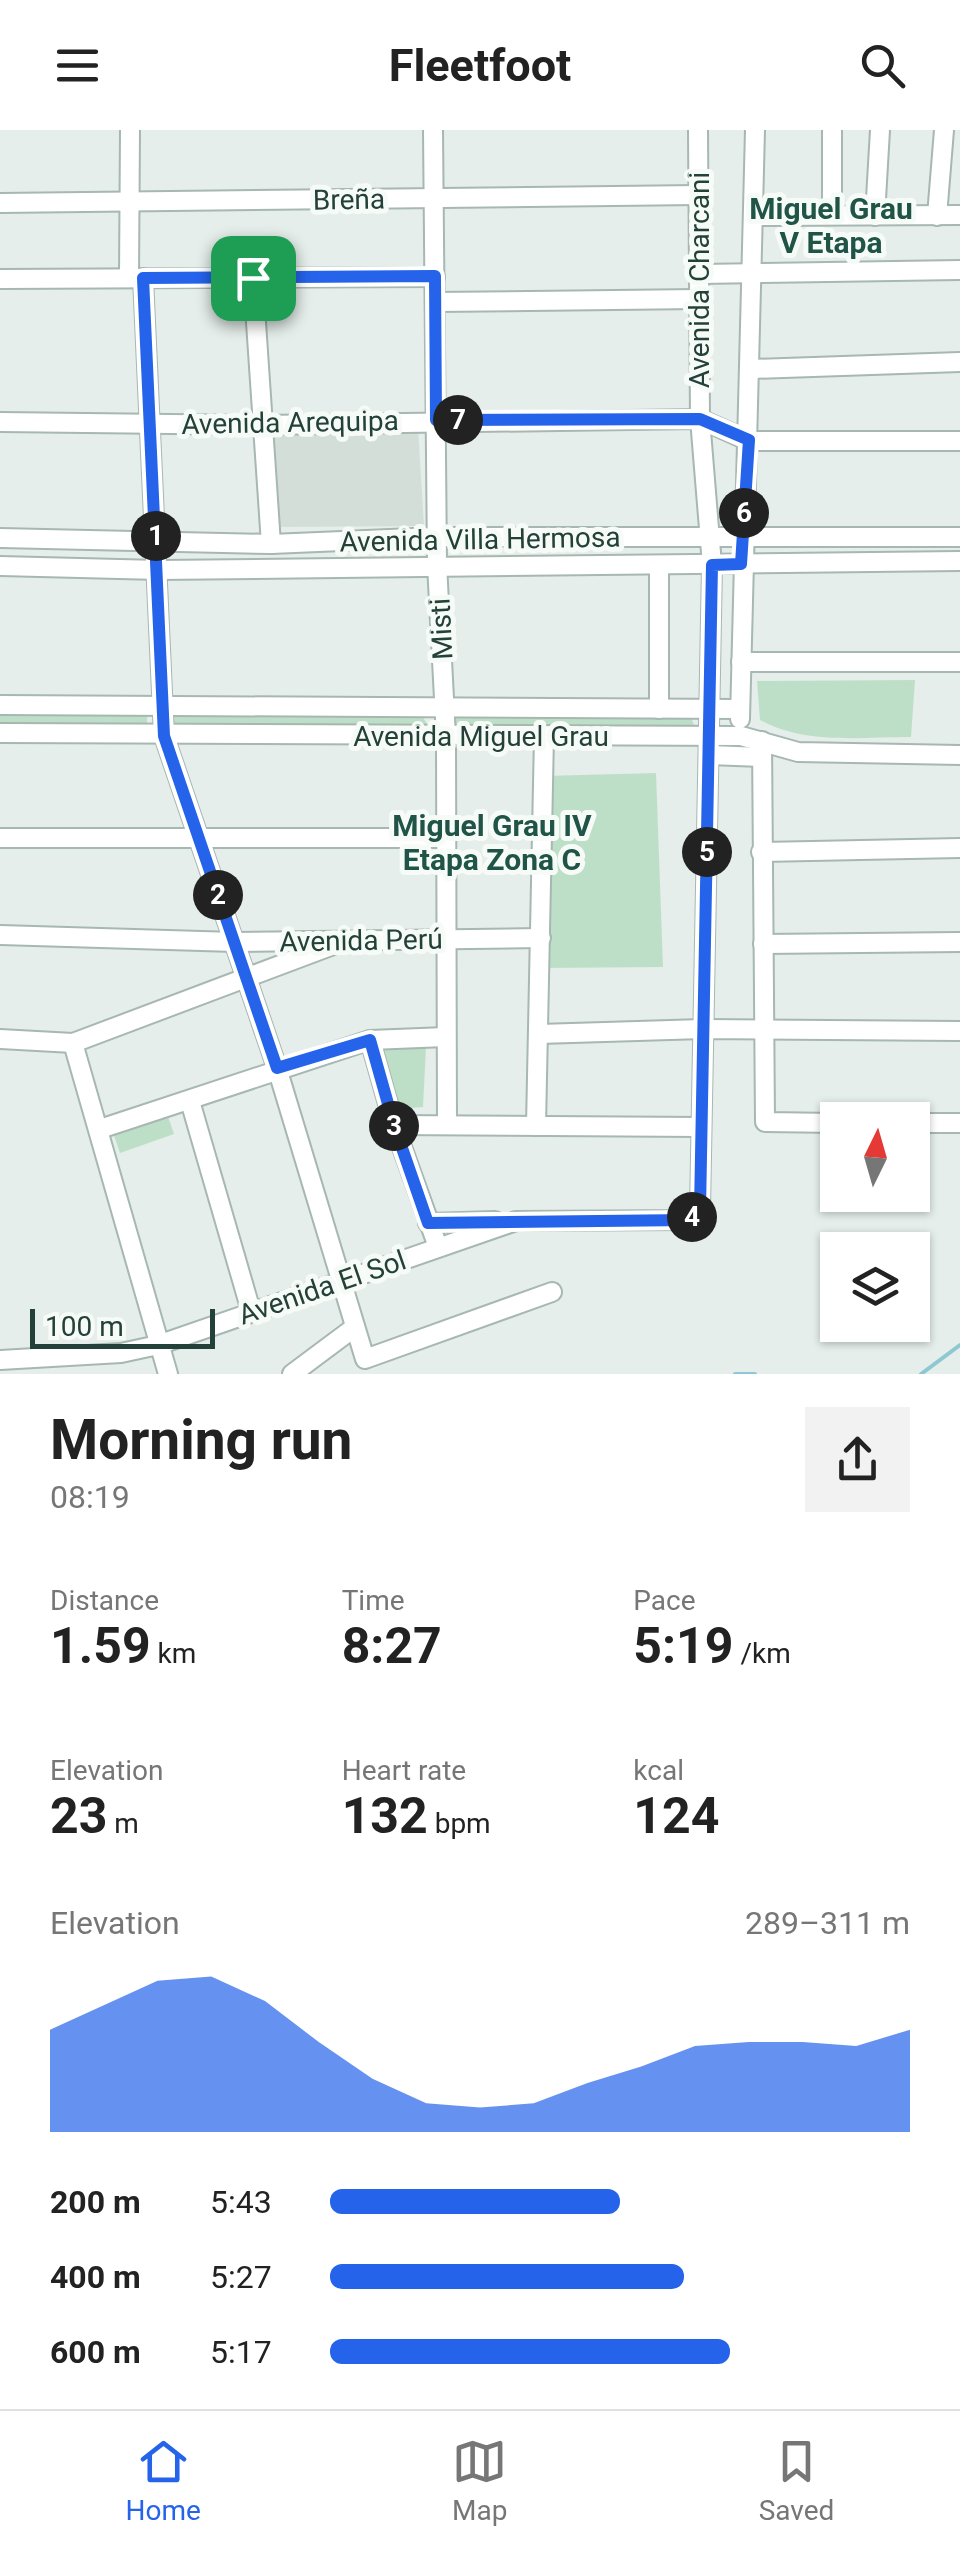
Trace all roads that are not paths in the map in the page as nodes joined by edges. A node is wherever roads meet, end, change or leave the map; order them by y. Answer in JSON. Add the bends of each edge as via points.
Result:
{"nodes":[{"id":1,"x":130,"y":130,"type":"edge"},
{"id":2,"x":433,"y":130,"type":"edge"},
{"id":3,"x":698,"y":130,"type":"edge"},
{"id":4,"x":755,"y":130,"type":"edge"},
{"id":5,"x":832,"y":130,"type":"edge"},
{"id":6,"x":880,"y":130,"type":"edge"},
{"id":7,"x":944,"y":130,"type":"edge"},
{"id":8,"x":698,"y":195,"type":"junction"},
{"id":9,"x":434,"y":198,"type":"junction"},
{"id":10,"x":129,"y":202,"type":"junction"},
{"id":11,"x":0,"y":203,"type":"edge"},
{"id":12,"x":960,"y":215,"type":"edge"},
{"id":13,"x":755,"y":216,"type":"junction"},
{"id":14,"x":832,"y":216,"type":"junction"},
{"id":15,"x":875,"y":216,"type":"junction"},
{"id":16,"x":936,"y":216,"type":"junction"},
{"id":17,"x":960,"y":270,"type":"edge"},
{"id":18,"x":753,"y":272,"type":"junction"},
{"id":19,"x":699,"y":274,"type":"junction"},
{"id":20,"x":435,"y":276,"type":"junction"},
{"id":21,"x":136,"y":278,"type":"junction"},
{"id":22,"x":253,"y":278,"type":"junction"},
{"id":23,"x":0,"y":279,"type":"edge"},
{"id":24,"x":699,"y":299,"type":"junction"},
{"id":25,"x":435,"y":302,"type":"junction"},
{"id":26,"x":960,"y":362,"type":"edge"},
{"id":27,"x":752,"y":369,"type":"junction"},
{"id":28,"x":700,"y":419,"type":"junction"},
{"id":29,"x":436,"y":420,"type":"junction"},
{"id":30,"x":0,"y":422,"type":"edge"},
{"id":31,"x":149,"y":424,"type":"junction"},
{"id":32,"x":262,"y":425,"type":"junction"},
{"id":33,"x":749,"y":440,"type":"junction"},
{"id":34,"x":960,"y":441,"type":"edge"},
{"id":35,"x":437,"y":536,"type":"junction"},
{"id":36,"x":742,"y":537,"type":"junction"},
{"id":37,"x":960,"y":537,"type":"edge"},
{"id":38,"x":0,"y":538,"type":"edge"},
{"id":39,"x":706,"y":538,"type":"junction"},
{"id":40,"x":156,"y":543,"type":"junction"},
{"id":41,"x":271,"y":544,"type":"junction"},
{"id":42,"x":960,"y":562,"type":"edge"},
{"id":43,"x":437,"y":564,"type":"junction"},
{"id":44,"x":659,"y":564,"type":"junction"},
{"id":45,"x":741,"y":564,"type":"junction"},
{"id":46,"x":712,"y":565,"type":"junction"},
{"id":47,"x":0,"y":566,"type":"edge"},
{"id":48,"x":159,"y":570,"type":"junction"},
{"id":49,"x":741,"y":662,"type":"junction"},
{"id":50,"x":960,"y":662,"type":"edge"},
{"id":51,"x":0,"y":706,"type":"edge"},
{"id":52,"x":445,"y":708,"type":"junction"},
{"id":53,"x":162,"y":709,"type":"junction"},
{"id":54,"x":659,"y":709,"type":"junction"},
{"id":55,"x":709,"y":709,"type":"junction"},
{"id":56,"x":740,"y":709,"type":"junction"},
{"id":57,"x":0,"y":732,"type":"edge"},
{"id":58,"x":164,"y":736,"type":"junction"},
{"id":59,"x":544,"y":736,"type":"junction"},
{"id":60,"x":709,"y":736,"type":"junction"},
{"id":61,"x":741,"y":736,"type":"junction"},
{"id":62,"x":446,"y":737,"type":"junction"},
{"id":63,"x":762,"y":749,"type":"junction"},
{"id":64,"x":960,"y":755,"type":"edge"},
{"id":65,"x":709,"y":756,"type":"junction"},
{"id":66,"x":0,"y":838,"type":"edge"},
{"id":67,"x":198,"y":838,"type":"junction"},
{"id":68,"x":446,"y":838,"type":"junction"},
{"id":69,"x":960,"y":848,"type":"edge"},
{"id":70,"x":761,"y":852,"type":"junction"},
{"id":71,"x":0,"y":935,"type":"edge"},
{"id":72,"x":78,"y":937,"type":"junction"},
{"id":73,"x":541,"y":938,"type":"junction"},
{"id":74,"x":446,"y":939,"type":"junction"},
{"id":75,"x":235,"y":942,"type":"junction"},
{"id":76,"x":341,"y":942,"type":"junction"},
{"id":77,"x":960,"y":942,"type":"edge"},
{"id":78,"x":763,"y":944,"type":"junction"},
{"id":79,"x":0,"y":947,"type":"edge"},
{"id":80,"x":246,"y":979,"type":"junction"},
{"id":81,"x":702,"y":1029,"type":"junction"},
{"id":82,"x":765,"y":1030,"type":"junction"},
{"id":83,"x":960,"y":1032,"type":"edge"},
{"id":84,"x":539,"y":1034,"type":"junction"},
{"id":85,"x":446,"y":1037,"type":"junction"},
{"id":86,"x":0,"y":1039,"type":"edge"},
{"id":87,"x":370,"y":1040,"type":"junction"},
{"id":88,"x":74,"y":1043,"type":"junction"},
{"id":89,"x":277,"y":1068,"type":"junction"},
{"id":90,"x":190,"y":1100,"type":"junction"},
{"id":91,"x":820,"y":1123,"type":"edge"},
{"id":92,"x":930,"y":1123,"type":"edge"},
{"id":93,"x":960,"y":1123,"type":"edge"},
{"id":94,"x":394,"y":1125,"type":"junction"},
{"id":95,"x":447,"y":1126,"type":"junction"},
{"id":96,"x":536,"y":1126,"type":"junction"},
{"id":97,"x":701,"y":1127,"type":"junction"},
{"id":98,"x":100,"y":1129,"type":"junction"},
{"id":99,"x":700,"y":1210,"type":"joint"},
{"id":100,"x":516,"y":1221,"type":"junction"},
{"id":101,"x":428,"y":1223,"type":"junction"},
{"id":102,"x":438,"y":1247,"type":"junction"},
{"id":103,"x":341,"y":1281,"type":"junction"},
{"id":104,"x":552,"y":1292,"type":"dead end"},
{"id":105,"x":252,"y":1311,"type":"junction"},
{"id":106,"x":355,"y":1327,"type":"junction"},
{"id":107,"x":158,"y":1345,"type":"junction"},
{"id":108,"x":0,"y":1360,"type":"edge"},
{"id":109,"x":168,"y":1374,"type":"edge"},
{"id":110,"x":292,"y":1374,"type":"edge"}],
"edges":[{"from":1,"to":10,"type":"street"},
{"from":2,"to":9,"type":"street","name":"Misti"},
{"from":3,"to":8,"type":"street","name":"Avenida Charcani"},
{"from":4,"to":13,"type":"street","name":"Avenida Charcani"},
{"from":5,"to":14,"type":"street"},
{"from":6,"to":15,"type":"street"},
{"from":7,"to":16,"type":"street"},
{"from":8,"to":9,"type":"street","name":"Breña"},
{"from":8,"to":19,"type":"street","name":"Avenida Charcani"},
{"from":9,"to":10,"type":"street","name":"Breña"},
{"from":9,"to":20,"type":"street","name":"Misti"},
{"from":10,"to":11,"type":"street","name":"Breña"},
{"from":10,"to":21,"type":"street"},
{"from":12,"to":16,"type":"street"},
{"from":13,"to":14,"type":"street"},
{"from":13,"to":18,"type":"street","name":"Avenida Charcani"},
{"from":14,"to":15,"type":"street"},
{"from":15,"to":16,"type":"street"},
{"from":17,"to":18,"type":"street"},
{"from":18,"to":19,"type":"street"},
{"from":18,"to":27,"type":"street","name":"Avenida Charcani"},
{"from":19,"to":24,"type":"street","name":"Avenida Charcani"},
{"from":20,"to":22,"type":"street"},
{"from":20,"to":25,"type":"street","name":"Misti"},
{"from":21,"to":22,"type":"street"},
{"from":21,"to":23,"type":"street"},
{"from":21,"to":31,"type":"street"},
{"from":22,"to":32,"type":"street"},
{"from":24,"to":25,"type":"street"},
{"from":24,"to":28,"type":"street","name":"Avenida Charcani"},
{"from":25,"to":29,"type":"street","name":"Misti"},
{"from":26,"to":27,"type":"street"},
{"from":27,"to":33,"type":"street","name":"Avenida Charcani"},
{"from":28,"to":29,"type":"street","name":"Avenida Arequipa"},
{"from":28,"to":33,"type":"street"},
{"from":28,"to":39,"type":"street","name":"Avenida Charcani"},
{"from":29,"to":32,"type":"street","name":"Avenida Arequipa"},
{"from":29,"to":35,"type":"street","name":"Misti"},
{"from":30,"to":31,"type":"street","name":"Avenida Arequipa"},
{"from":31,"to":32,"type":"street","name":"Avenida Arequipa"},
{"from":31,"to":40,"type":"street"},
{"from":32,"to":41,"type":"street"},
{"from":33,"to":34,"type":"street"},
{"from":33,"to":36,"type":"street","name":"Avenida Charcani"},
{"from":35,"to":39,"type":"street","name":"Avenida Villa Hermosa"},
{"from":35,"to":41,"type":"street","name":"Avenida Villa Hermosa"},
{"from":35,"to":43,"type":"street","name":"Misti"},
{"from":36,"to":37,"type":"street","name":"Avenida Villa Hermosa"},
{"from":36,"to":39,"type":"street","name":"Avenida Villa Hermosa"},
{"from":36,"to":45,"type":"street","name":"Avenida Charcani"},
{"from":38,"to":40,"type":"street","name":"Avenida Villa Hermosa"},
{"from":39,"to":46,"type":"street","name":"Avenida Charcani"},
{"from":40,"to":41,"type":"street","name":"Avenida Villa Hermosa"},
{"from":40,"to":48,"type":"street"},
{"from":42,"to":45,"type":"street","name":"Avenida Villa Hermosa"},
{"from":43,"to":44,"type":"street","name":"Avenida Villa Hermosa"},
{"from":43,"to":48,"type":"street","name":"Avenida Villa Hermosa"},
{"from":43,"to":52,"type":"street","name":"Misti"},
{"from":44,"to":46,"type":"street","name":"Avenida Villa Hermosa"},
{"from":44,"to":54,"type":"street"},
{"from":45,"to":46,"type":"street","name":"Avenida Villa Hermosa"},
{"from":45,"to":49,"type":"street","name":"Avenida Charcani"},
{"from":46,"to":55,"type":"street","name":"Avenida Charcani"},
{"from":47,"to":48,"type":"street","name":"Avenida Villa Hermosa"},
{"from":48,"to":53,"type":"street"},
{"from":49,"to":50,"type":"street"},
{"from":49,"to":56,"type":"street","name":"Avenida Charcani"},
{"from":51,"to":53,"type":"street","name":"Avenida Miguel Grau"},
{"from":52,"to":53,"type":"street","name":"Avenida Miguel Grau"},
{"from":52,"to":54,"type":"street","name":"Avenida Miguel Grau"},
{"from":52,"to":62,"type":"street","name":"Misti"},
{"from":53,"to":58,"type":"street"},
{"from":54,"to":55,"type":"street","name":"Avenida Miguel Grau"},
{"from":55,"to":56,"type":"street","name":"Avenida Miguel Grau"},
{"from":55,"to":60,"type":"street","name":"Avenida Charcani"},
{"from":56,"to":61,"type":"street","name":"Avenida Charcani"},
{"from":57,"to":58,"type":"street","name":"Avenida Miguel Grau"},
{"from":58,"to":62,"type":"street","name":"Avenida Miguel Grau"},
{"from":58,"to":67,"type":"street"},
{"from":59,"to":60,"type":"street","name":"Avenida Miguel Grau"},
{"from":59,"to":62,"type":"street","name":"Avenida Miguel Grau"},
{"from":59,"to":73,"type":"street"},
{"from":60,"to":61,"type":"street","name":"Avenida Miguel Grau"},
{"from":60,"to":65,"type":"street","name":"Avenida Charcani"},
{"from":61,"to":63,"type":"street","name":"Avenida Miguel Grau"},
{"from":62,"to":68,"type":"street","name":"Misti"},
{"from":63,"to":64,"type":"street","name":"Avenida Miguel Grau"},
{"from":63,"to":65,"type":"street"},
{"from":63,"to":70,"type":"street"},
{"from":65,"to":81,"type":"street","name":"Avenida Charcani"},
{"from":66,"to":67,"type":"street"},
{"from":67,"to":68,"type":"street"},
{"from":67,"to":75,"type":"street"},
{"from":68,"to":74,"type":"street","name":"Misti"},
{"from":69,"to":70,"type":"street"},
{"from":70,"to":78,"type":"street"},
{"from":71,"to":72,"type":"street","name":"Avenida Perú"},
{"from":72,"to":75,"type":"street","name":"Avenida Perú"},
{"from":72,"to":79,"type":"street"},
{"from":73,"to":74,"type":"street","name":"Avenida Perú"},
{"from":73,"to":84,"type":"street"},
{"from":74,"to":76,"type":"street","name":"Avenida Perú"},
{"from":74,"to":85,"type":"street","name":"Misti"},
{"from":75,"to":76,"type":"street","name":"Avenida Perú"},
{"from":75,"to":80,"type":"street"},
{"from":76,"to":80,"type":"street"},
{"from":77,"to":78,"type":"street"},
{"from":78,"to":82,"type":"street"},
{"from":80,"to":88,"type":"street"},
{"from":80,"to":89,"type":"street"},
{"from":81,"to":82,"type":"street"},
{"from":81,"to":84,"type":"street"},
{"from":81,"to":97,"type":"street","name":"Avenida Charcani"},
{"from":82,"to":83,"type":"street"},
{"from":82,"to":91,"type":"street","via":[[765,1122]]},
{"from":84,"to":96,"type":"street"},
{"from":85,"to":87,"type":"street"},
{"from":85,"to":95,"type":"street","name":"Misti"},
{"from":86,"to":88,"type":"street"},
{"from":87,"to":89,"type":"street"},
{"from":87,"to":94,"type":"street"},
{"from":88,"to":98,"type":"street"},
{"from":89,"to":90,"type":"street"},
{"from":89,"to":103,"type":"street"},
{"from":90,"to":98,"type":"street"},
{"from":90,"to":105,"type":"street"},
{"from":92,"to":93,"type":"street"},
{"from":94,"to":95,"type":"street"},
{"from":94,"to":101,"type":"street"},
{"from":95,"to":96,"type":"street"},
{"from":96,"to":97,"type":"street"},
{"from":97,"to":99,"type":"street","name":"Avenida Charcani"},
{"from":98,"to":107,"type":"street"},
{"from":99,"to":100,"type":"street","name":"Avenida El Sol","via":[[690,1220]]},
{"from":100,"to":101,"type":"street"},
{"from":100,"to":102,"type":"street","name":"Avenida El Sol"},
{"from":101,"to":102,"type":"street"},
{"from":102,"to":103,"type":"street","name":"Avenida El Sol"},
{"from":103,"to":105,"type":"street","name":"Avenida El Sol"},
{"from":103,"to":106,"type":"street"},
{"from":104,"to":106,"type":"street","via":[[365,1359]]},
{"from":105,"to":107,"type":"street","name":"Avenida El Sol"},
{"from":106,"to":110,"type":"street"},
{"from":107,"to":108,"type":"street","name":"Avenida El Sol"},
{"from":107,"to":109,"type":"street"}]}
